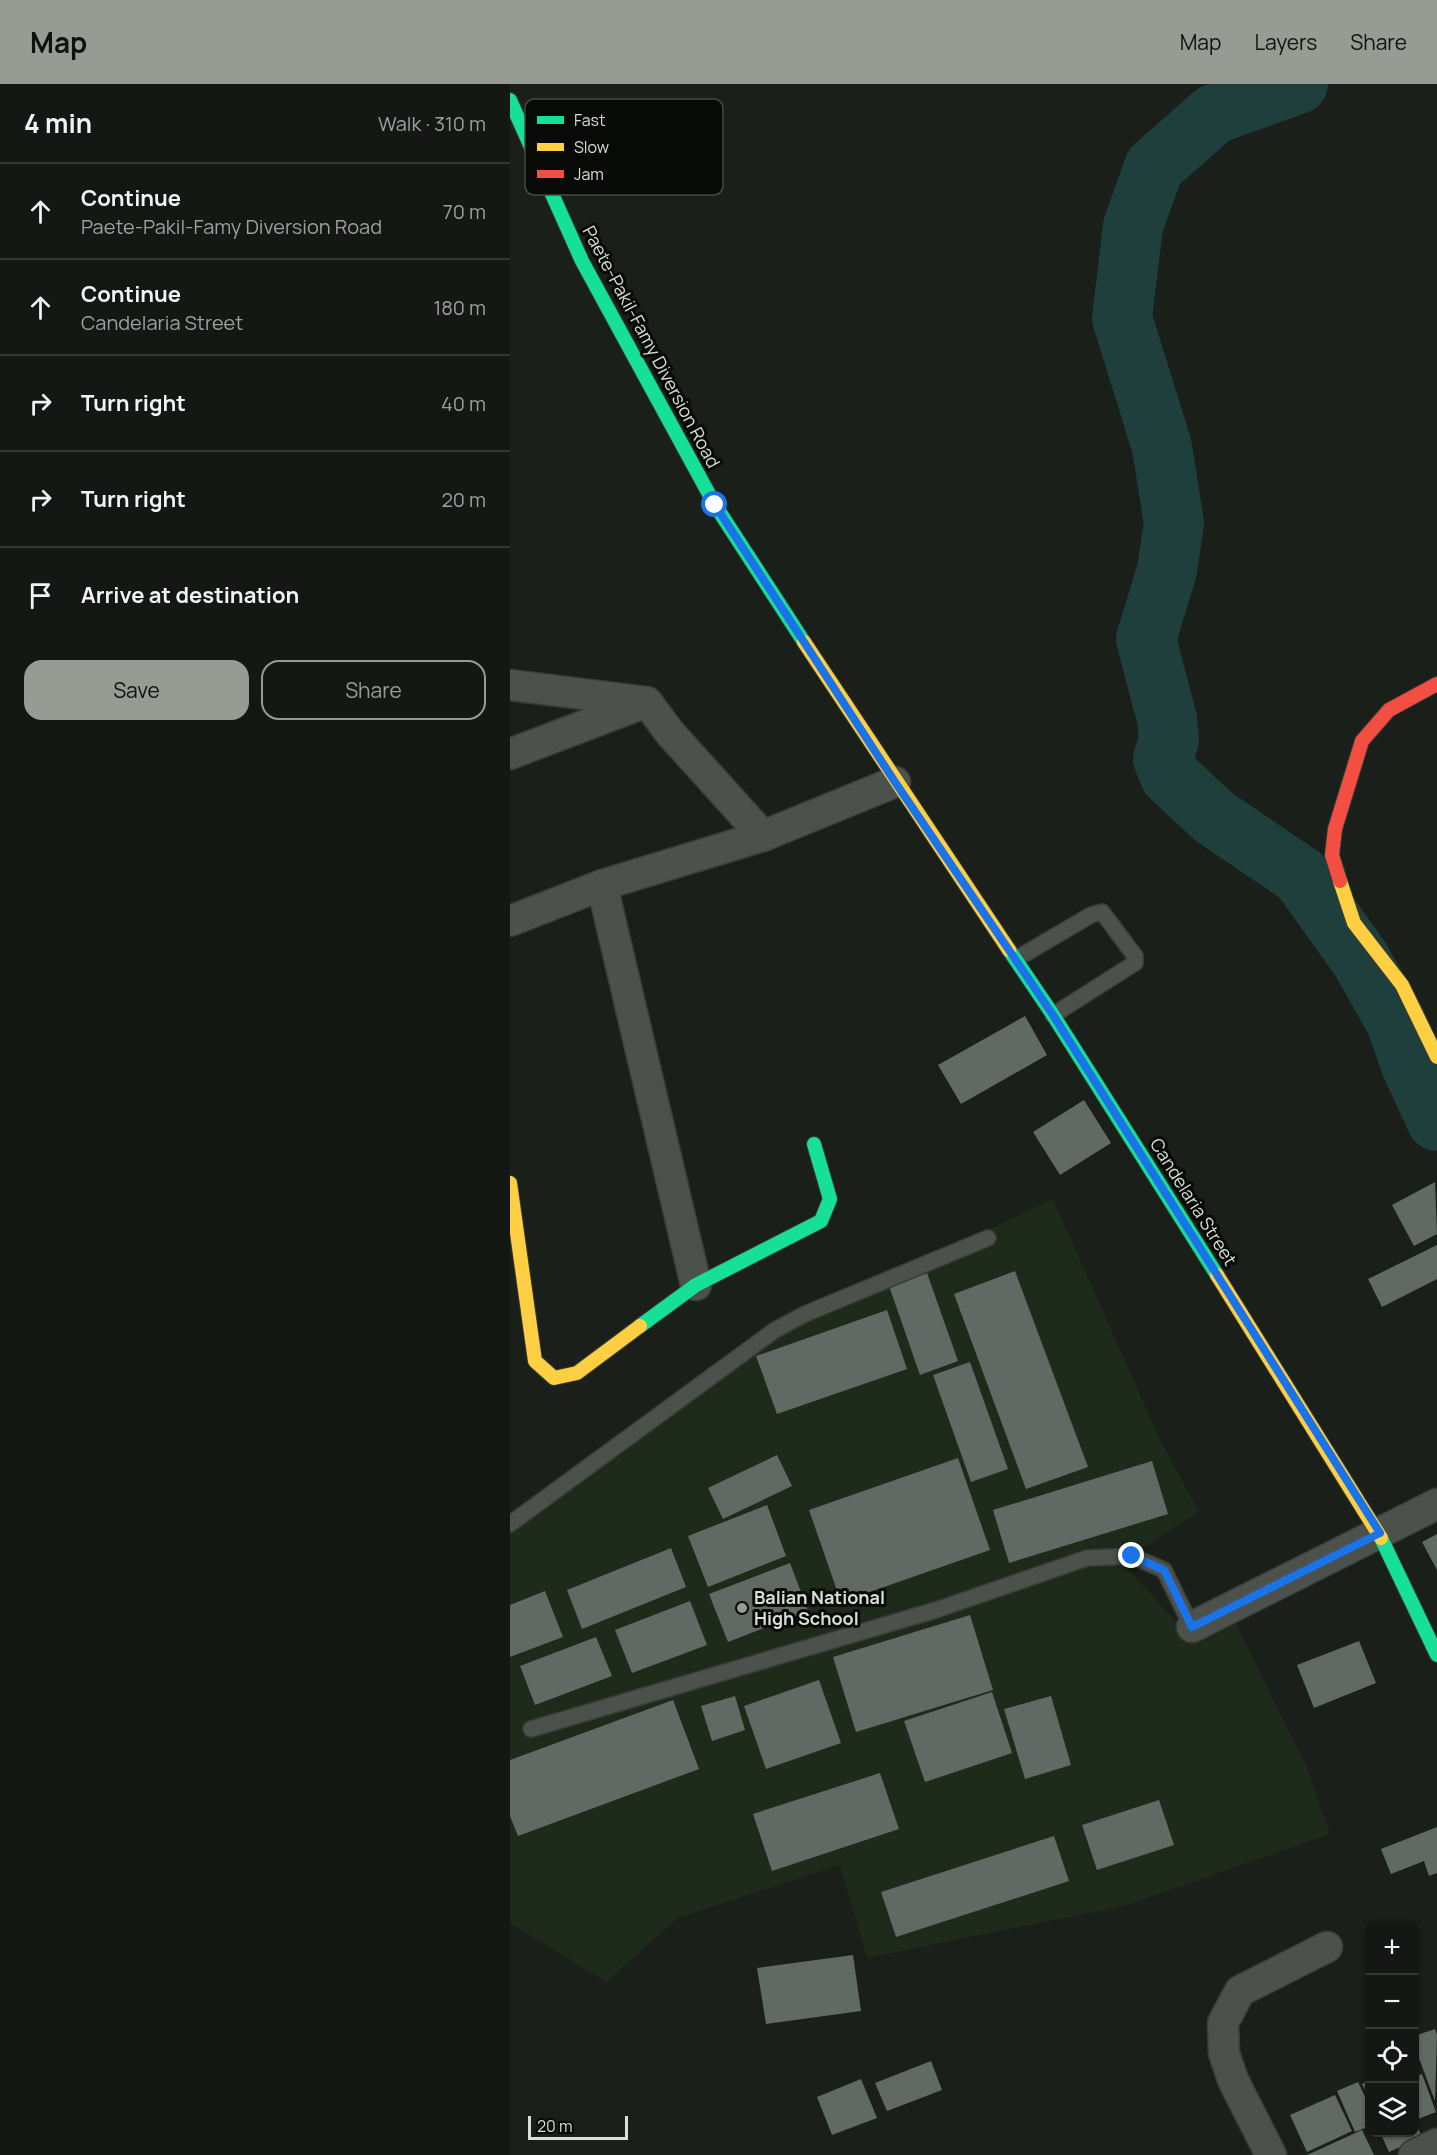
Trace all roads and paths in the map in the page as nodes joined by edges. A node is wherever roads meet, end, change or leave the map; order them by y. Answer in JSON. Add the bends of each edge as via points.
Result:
{"nodes":[{"id":1,"x":510,"y":100,"type":"edge"},
{"id":2,"x":525,"y":134,"type":"edge"},
{"id":3,"x":552,"y":195,"type":"edge"},
{"id":4,"x":510,"y":685,"type":"edge"},
{"id":5,"x":1431,"y":688,"type":"edge"},
{"id":6,"x":647,"y":702,"type":"junction"},
{"id":7,"x":510,"y":754,"type":"edge"},
{"id":8,"x":895,"y":782,"type":"junction"},
{"id":9,"x":763,"y":836,"type":"junction"},
{"id":10,"x":602,"y":885,"type":"junction"},
{"id":11,"x":510,"y":921,"type":"edge"},
{"id":12,"x":1016,"y":959,"type":"junction"},
{"id":13,"x":1053,"y":1015,"type":"junction"},
{"id":14,"x":1437,"y":1057,"type":"edge"},
{"id":15,"x":814,"y":1144,"type":"dead end"},
{"id":16,"x":510,"y":1183,"type":"edge"},
{"id":17,"x":988,"y":1238,"type":"dead end"},
{"id":18,"x":696,"y":1285,"type":"junction"},
{"id":19,"x":1437,"y":1504,"type":"edge"},
{"id":20,"x":510,"y":1524,"type":"edge"},
{"id":21,"x":1380,"y":1533,"type":"junction"},
{"id":22,"x":1192,"y":1627,"type":"joint"},
{"id":23,"x":1437,"y":1655,"type":"edge"},
{"id":24,"x":531,"y":1729,"type":"dead end"},
{"id":25,"x":1327,"y":1947,"type":"dead end"},
{"id":26,"x":1437,"y":2144,"type":"edge"},
{"id":27,"x":1271,"y":2155,"type":"edge"},
{"id":28,"x":1414,"y":2155,"type":"edge"}],
"edges":[{"from":1,"to":2,"type":"main road","name":"Paete-Pakil-Famy Diversion Road"},
{"from":3,"to":8,"type":"main road","name":"Paete-Pakil-Famy Diversion Road","via":[[582,261],[715,505]]},
{"from":4,"to":6,"type":"street"},
{"from":5,"to":14,"type":"main road","via":[[1389,710],[1362,741],[1335,829],[1332,855],[1354,923],[1402,985]]},
{"from":6,"to":7,"type":"street"},
{"from":6,"to":9,"type":"street"},
{"from":8,"to":9,"type":"street"},
{"from":8,"to":12,"type":"main road","name":"Candelaria Street"},
{"from":9,"to":10,"type":"street"},
{"from":10,"to":11,"type":"street"},
{"from":10,"to":18,"type":"street"},
{"from":12,"to":13,"type":"main road","name":"Candelaria Street"},
{"from":12,"to":13,"type":"lane","via":[[1102,912],[1135,956],[1135,963]]},
{"from":13,"to":21,"type":"main road","name":"Candelaria Street"},
{"from":15,"to":18,"type":"main road","via":[[830,1199],[821,1221]]},
{"from":16,"to":18,"type":"main road","via":[[535,1361],[554,1378],[577,1372]]},
{"from":17,"to":20,"type":"lane","via":[[775,1330]]},
{"from":19,"to":21,"type":"street"},
{"from":21,"to":22,"type":"street"},
{"from":21,"to":23,"type":"main road","name":"Candelaria Street"},
{"from":22,"to":24,"type":"lane","via":[[1164,1570],[1132,1556],[1088,1558],[936,1610]]},
{"from":25,"to":27,"type":"street","via":[[1240,1991],[1223,2023],[1224,2053],[1233,2080]]},
{"from":26,"to":28,"type":"street"}]}
